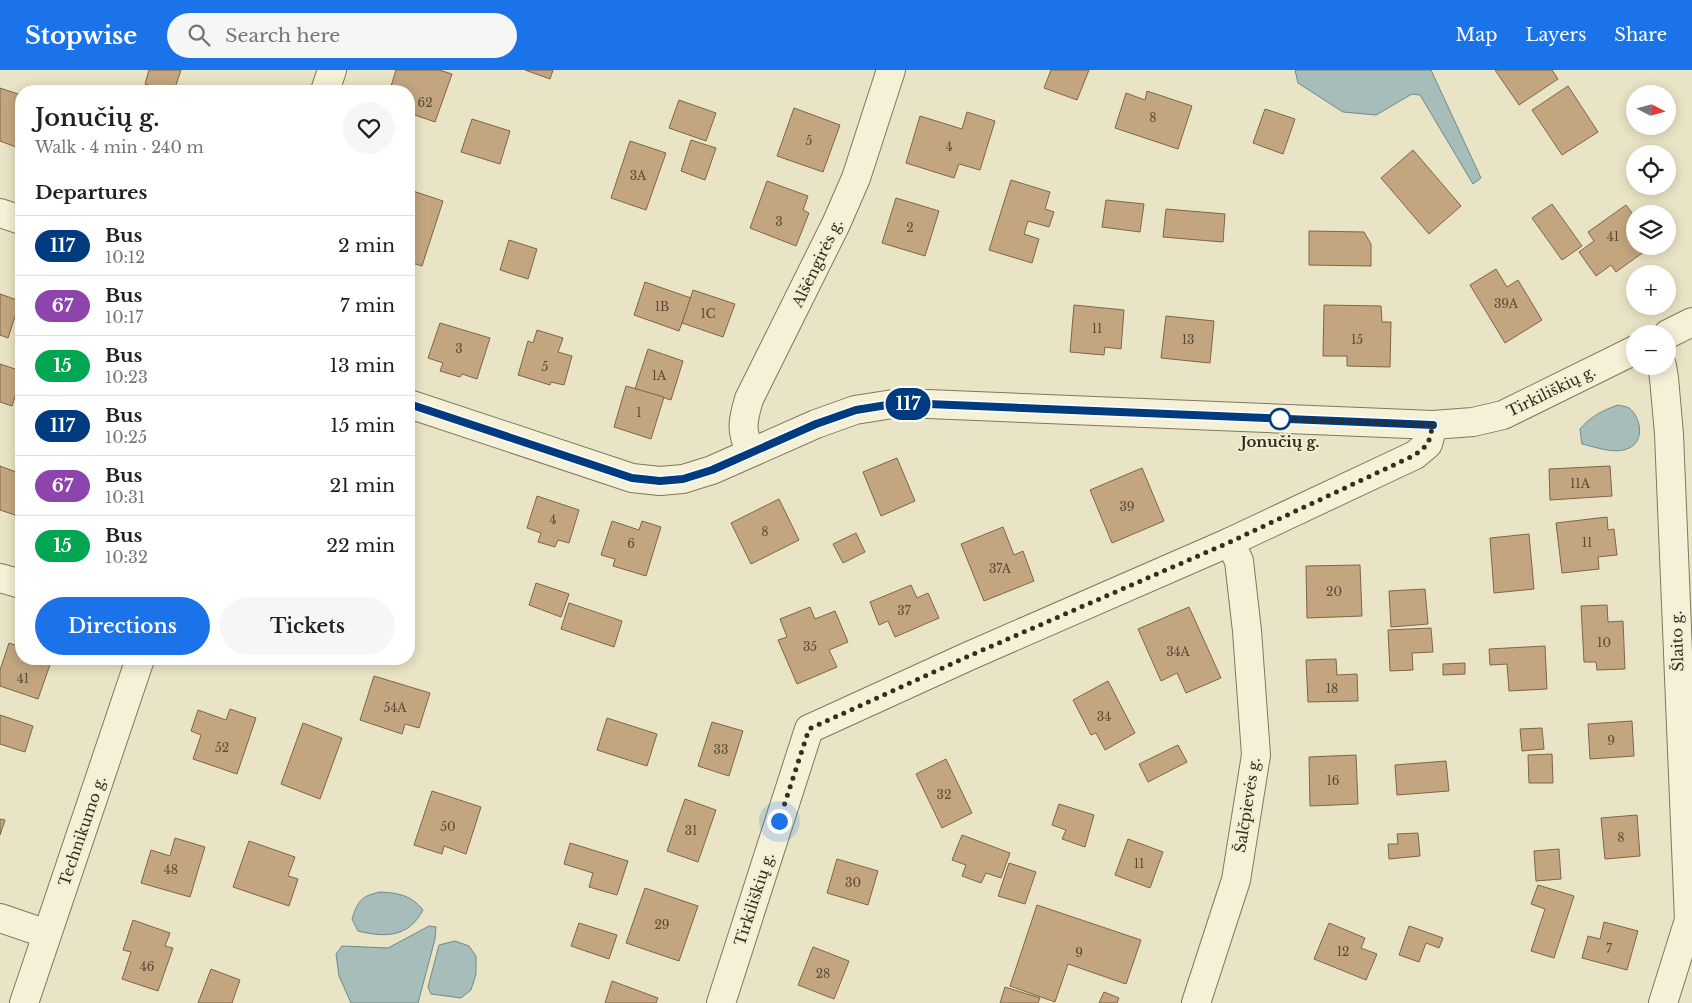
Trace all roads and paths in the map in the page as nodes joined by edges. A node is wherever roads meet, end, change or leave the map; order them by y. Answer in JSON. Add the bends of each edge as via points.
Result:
{"nodes":[{"id":1,"x":332,"y":70,"type":"edge"},
{"id":2,"x":891,"y":70,"type":"edge"},
{"id":3,"x":327,"y":85,"type":"edge"},
{"id":4,"x":0,"y":213,"type":"edge"},
{"id":5,"x":15,"y":218,"type":"edge"},
{"id":6,"x":1692,"y":322,"type":"edge"},
{"id":7,"x":1676,"y":330,"type":"edge"},
{"id":8,"x":1626,"y":354,"type":"edge"},
{"id":9,"x":1664,"y":375,"type":"edge"},
{"id":10,"x":415,"y":406,"type":"edge"},
{"id":11,"x":1433,"y":425,"type":"junction"},
{"id":12,"x":750,"y":452,"type":"junction"},
{"id":13,"x":1230,"y":542,"type":"junction"},
{"id":14,"x":0,"y":578,"type":"edge"},
{"id":15,"x":15,"y":582,"type":"edge"},
{"id":16,"x":138,"y":665,"type":"edge"},
{"id":17,"x":0,"y":918,"type":"edge"},
{"id":18,"x":47,"y":934,"type":"junction"},
{"id":19,"x":24,"y":1003,"type":"edge"},
{"id":20,"x":721,"y":1003,"type":"edge"},
{"id":21,"x":1196,"y":1003,"type":"edge"},
{"id":22,"x":1663,"y":1003,"type":"edge"}],
"edges":[{"from":1,"to":3,"type":"street"},
{"from":2,"to":12,"type":"street","name":"Alšėngirės g.","via":[[856,178],[749,399],[743,435]]},
{"from":4,"to":5,"type":"street"},
{"from":6,"to":7,"type":"street"},
{"from":8,"to":11,"type":"street","name":"Tirkiliškių g.","via":[[1503,415],[1473,422]]},
{"from":9,"to":22,"type":"street","name":"Šlaito g.","via":[[1670,444],[1688,920]]},
{"from":10,"to":12,"type":"street","via":[[632,478],[683,479]]},
{"from":11,"to":12,"type":"street","via":[[893,404],[856,410]]},
{"from":11,"to":13,"type":"street","name":"Tirkiliškių g.","via":[[1428,444],[1415,455]]},
{"from":13,"to":20,"type":"street","name":"Tirkiliškių g.","via":[[809,729]]},
{"from":13,"to":21,"type":"street","name":"Šalčpievės g.","via":[[1239,561],[1256,755],[1236,880]]},
{"from":14,"to":15,"type":"street"},
{"from":16,"to":18,"type":"street","name":"Technikumo g."},
{"from":17,"to":18,"type":"street"},
{"from":18,"to":19,"type":"street","name":"Technikumo g."}]}
